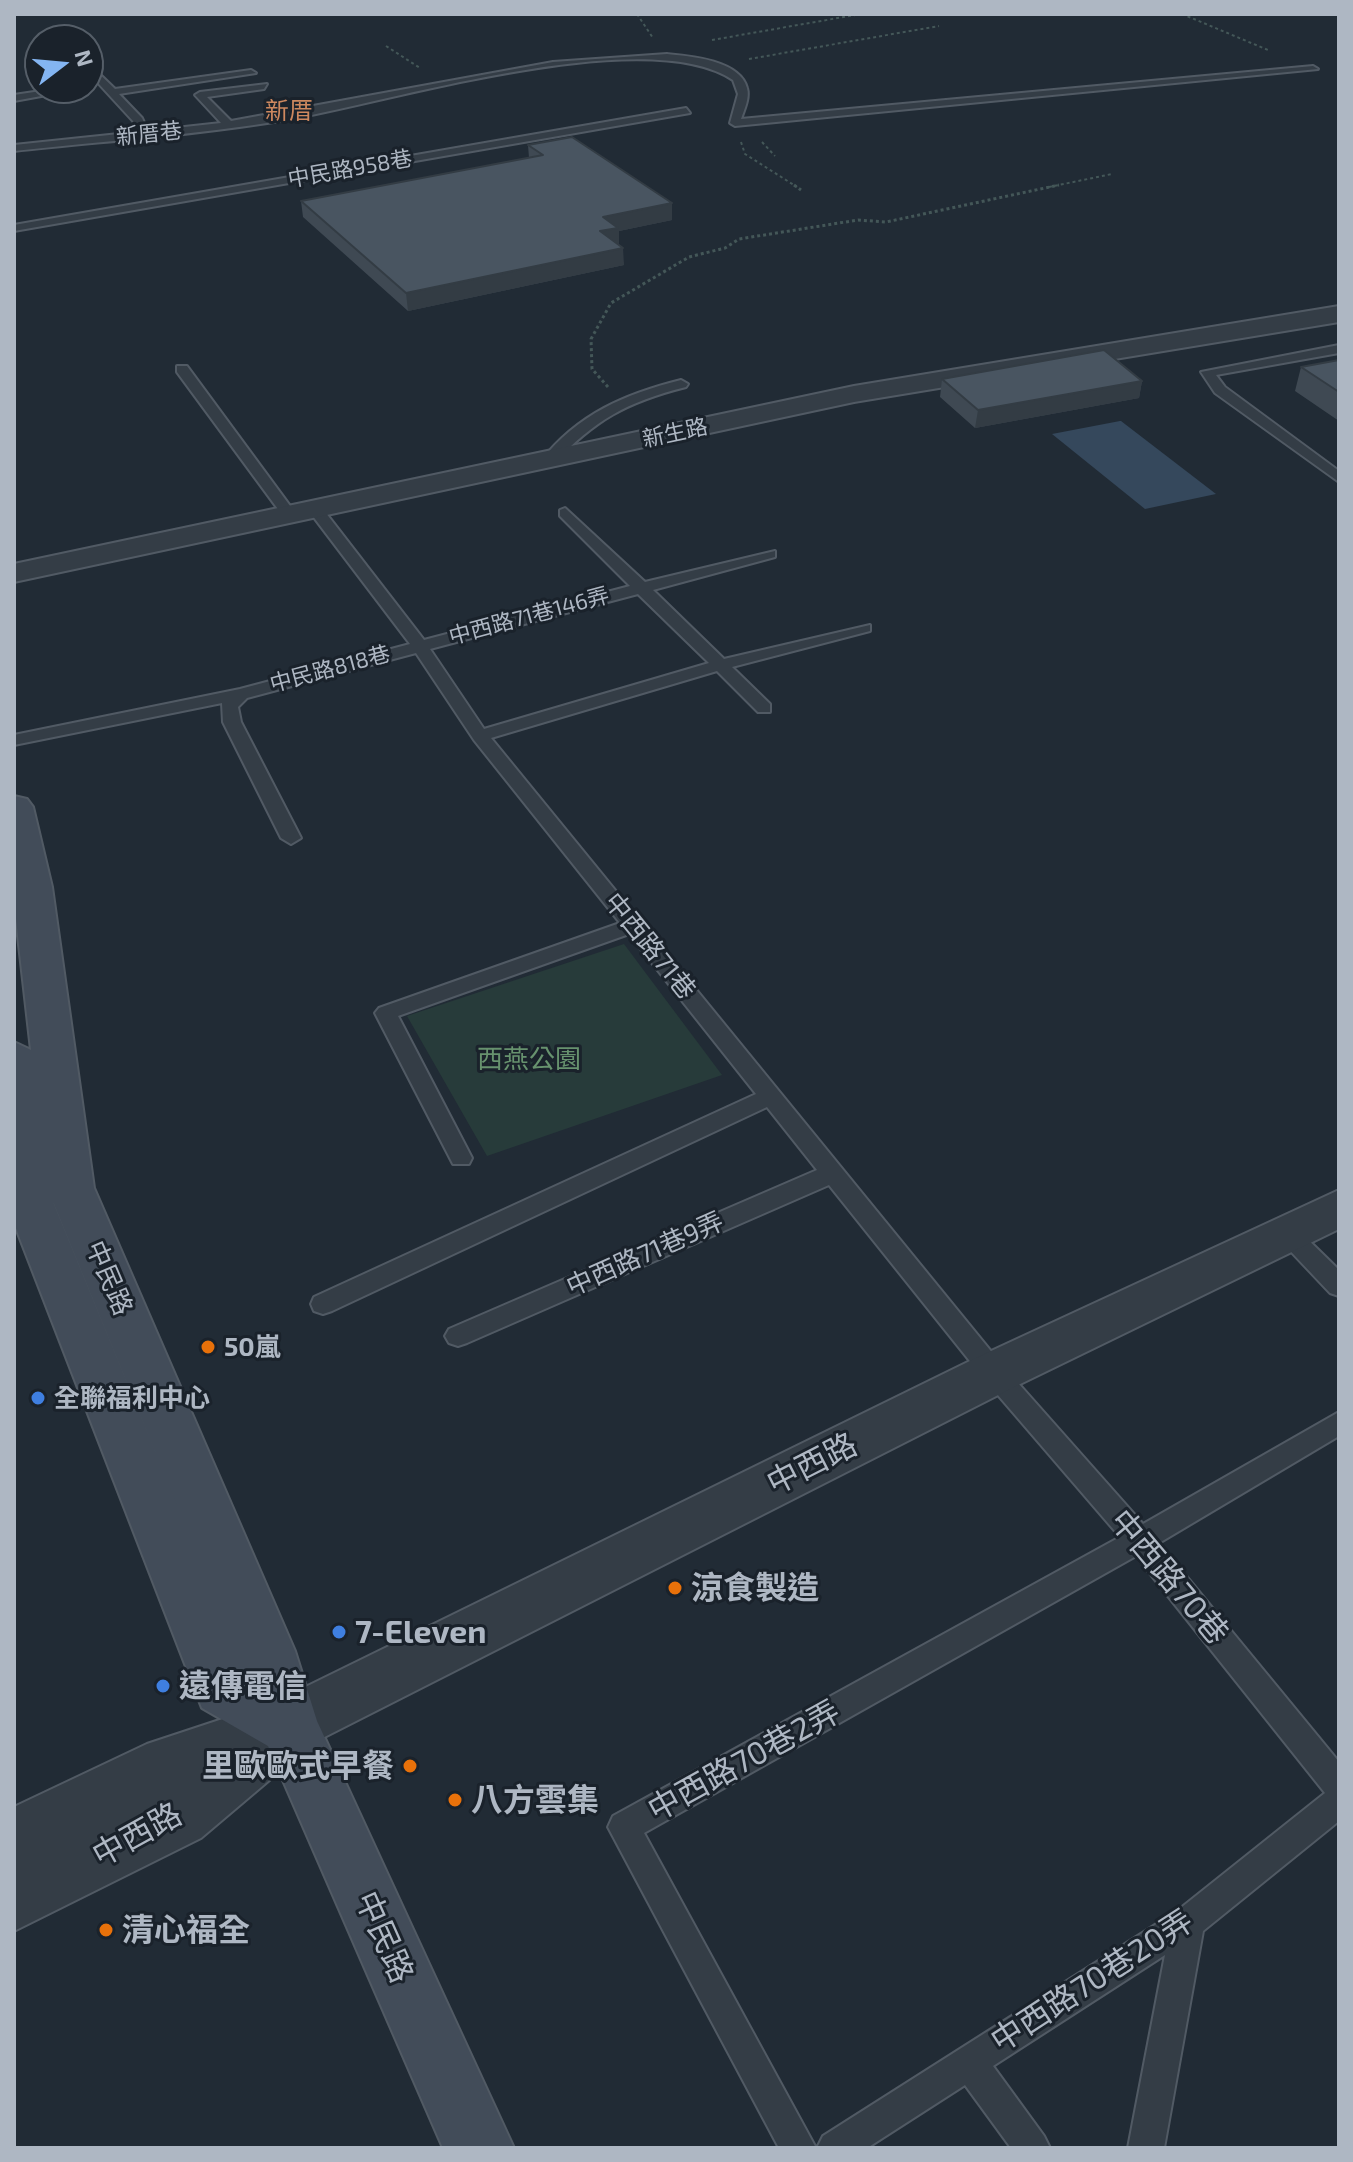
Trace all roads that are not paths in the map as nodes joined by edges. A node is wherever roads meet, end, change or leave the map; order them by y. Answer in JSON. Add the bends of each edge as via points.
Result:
{"nodes":[{"id":1,"x":1313,"y":69,"type":"road end"},
{"id":2,"x":251,"y":73,"type":"dead end"},
{"id":3,"x":104,"y":83,"type":"edge"},
{"id":4,"x":264,"y":86,"type":"dead end"},
{"id":5,"x":104,"y":88,"type":"edge"},
{"id":6,"x":109,"y":88,"type":"junction"},
{"id":7,"x":686,"y":111,"type":"dead end"},
{"id":8,"x":228,"y":124,"type":"junction"},
{"id":9,"x":144,"y":134,"type":"junction"},
{"id":10,"x":14,"y":148,"type":"edge"},
{"id":11,"x":14,"y":228,"type":"edge"},
{"id":12,"x":1339,"y":314,"type":"edge"},
{"id":13,"x":1339,"y":349,"type":"edge"},
{"id":14,"x":182,"y":369,"type":"dead end"},
{"id":15,"x":681,"y":384,"type":"dead end"},
{"id":16,"x":548,"y":461,"type":"junction"},
{"id":17,"x":1339,"y":478,"type":"edge"},
{"id":18,"x":565,"y":513,"type":"dead end"},
{"id":19,"x":304,"y":514,"type":"junction"},
{"id":20,"x":770,"y":554,"type":"dead end"},
{"id":21,"x":14,"y":573,"type":"edge"},
{"id":22,"x":639,"y":588,"type":"junction"},
{"id":23,"x":864,"y":628,"type":"dead end"},
{"id":24,"x":419,"y":645,"type":"junction"},
{"id":25,"x":720,"y":665,"type":"junction"},
{"id":26,"x":241,"y":694,"type":"junction"},
{"id":27,"x":764,"y":708,"type":"dead end"},
{"id":28,"x":480,"y":736,"type":"junction"},
{"id":29,"x":14,"y":740,"type":"edge"},
{"id":30,"x":14,"y":807,"type":"edge"},
{"id":31,"x":291,"y":838,"type":"dead end"},
{"id":32,"x":23,"y":889,"type":"edge"},
{"id":33,"x":633,"y":926,"type":"junction"},
{"id":34,"x":14,"y":1057,"type":"edge"},
{"id":35,"x":771,"y":1096,"type":"junction"},
{"id":36,"x":461,"y":1158,"type":"dead end"},
{"id":37,"x":833,"y":1173,"type":"junction"},
{"id":38,"x":38,"y":1201,"type":"edge"},
{"id":39,"x":1339,"y":1208,"type":"edge"},
{"id":40,"x":1287,"y":1233,"type":"junction"},
{"id":41,"x":1339,"y":1286,"type":"edge"},
{"id":42,"x":323,"y":1304,"type":"dead end"},
{"id":43,"x":458,"y":1336,"type":"dead end"},
{"id":44,"x":994,"y":1373,"type":"junction"},
{"id":45,"x":1339,"y":1423,"type":"edge"},
{"id":46,"x":1140,"y":1540,"type":"junction"},
{"id":47,"x":289,"y":1726,"type":"junction"},
{"id":48,"x":1339,"y":1786,"type":"edge"},
{"id":49,"x":1339,"y":1801,"type":"edge"},
{"id":50,"x":14,"y":1840,"type":"edge"},
{"id":51,"x":14,"y":1899,"type":"edge"},
{"id":52,"x":1188,"y":1922,"type":"junction"},
{"id":53,"x":968,"y":2061,"type":"junction"},
{"id":54,"x":479,"y":2148,"type":"edge"},
{"id":55,"x":798,"y":2148,"type":"edge"},
{"id":56,"x":835,"y":2148,"type":"edge"},
{"id":57,"x":1032,"y":2148,"type":"edge"},
{"id":58,"x":1146,"y":2148,"type":"edge"}],
"edges":[{"from":1,"to":8,"type":"lane","name":"新厝巷","via":[[735,123],[743,88],[737,79],[712,65],[645,56],[572,62]]},
{"from":2,"to":6,"type":"lane"},
{"from":3,"to":6,"type":"lane"},
{"from":4,"to":8,"type":"lane","via":[[200,95]]},
{"from":5,"to":6,"type":"lane"},
{"from":6,"to":9,"type":"lane"},
{"from":7,"to":11,"type":"lane","name":"中民路958巷"},
{"from":8,"to":9,"type":"lane","name":"新厝巷"},
{"from":9,"to":10,"type":"lane","name":"新厝巷"},
{"from":12,"to":16,"type":"street","name":"新生路","via":[[854,394]]},
{"from":13,"to":17,"type":"lane","via":[[1208,372],[1220,390]]},
{"from":14,"to":19,"type":"lane","name":"中西路71巷"},
{"from":15,"to":16,"type":"lane","via":[[627,397],[580,427]]},
{"from":16,"to":19,"type":"street","name":"新生路"},
{"from":18,"to":22,"type":"lane","name":"中西路71巷146弄"},
{"from":19,"to":21,"type":"street","name":"新生路"},
{"from":19,"to":24,"type":"lane","name":"中西路71巷"},
{"from":20,"to":22,"type":"lane","name":"中西路71巷146弄"},
{"from":22,"to":24,"type":"lane","name":"中西路71巷146弄"},
{"from":22,"to":25,"type":"lane","name":"中西路71巷146弄"},
{"from":23,"to":25,"type":"lane"},
{"from":24,"to":26,"type":"lane","name":"中民路818巷"},
{"from":24,"to":28,"type":"lane","name":"中西路71巷"},
{"from":25,"to":27,"type":"lane","name":"中西路71巷146弄"},
{"from":25,"to":28,"type":"lane"},
{"from":26,"to":29,"type":"lane","name":"中民路818巷"},
{"from":26,"to":31,"type":"lane","via":[[229,706],[232,722]]},
{"from":28,"to":33,"type":"lane","name":"中西路71巷"},
{"from":30,"to":32,"type":"main road","name":"中民路"},
{"from":32,"to":38,"type":"main road","name":"中民路"},
{"from":33,"to":35,"type":"lane","name":"中西路71巷"},
{"from":33,"to":36,"type":"lane","via":[[386,1013]]},
{"from":34,"to":38,"type":"main road","name":"中民路"},
{"from":35,"to":37,"type":"lane","name":"中西路71巷"},
{"from":35,"to":42,"type":"lane"},
{"from":37,"to":43,"type":"lane","name":"中西路71巷9弄"},
{"from":37,"to":44,"type":"lane","name":"中西路71巷"},
{"from":38,"to":47,"type":"main road","name":"中民路","via":[[223,1688]]},
{"from":39,"to":40,"type":"street","name":"中西路"},
{"from":40,"to":41,"type":"lane"},
{"from":40,"to":44,"type":"street","name":"中西路"},
{"from":44,"to":46,"type":"lane","name":"中西路70巷"},
{"from":44,"to":47,"type":"street","name":"中西路"},
{"from":45,"to":46,"type":"lane"},
{"from":46,"to":48,"type":"lane","name":"中西路70巷"},
{"from":46,"to":55,"type":"lane","name":"中西路70巷2弄","via":[[624,1827]]},
{"from":47,"to":50,"type":"street","name":"中西路","via":[[147,1774]]},
{"from":47,"to":51,"type":"street","name":"中西路","via":[[179,1816]]},
{"from":47,"to":54,"type":"main road","name":"中民路"},
{"from":49,"to":52,"type":"lane","name":"中西路70巷20弄"},
{"from":52,"to":53,"type":"lane","name":"中西路70巷20弄"},
{"from":52,"to":58,"type":"lane"},
{"from":53,"to":56,"type":"lane","name":"中西路70巷20弄"},
{"from":53,"to":57,"type":"lane"}]}
